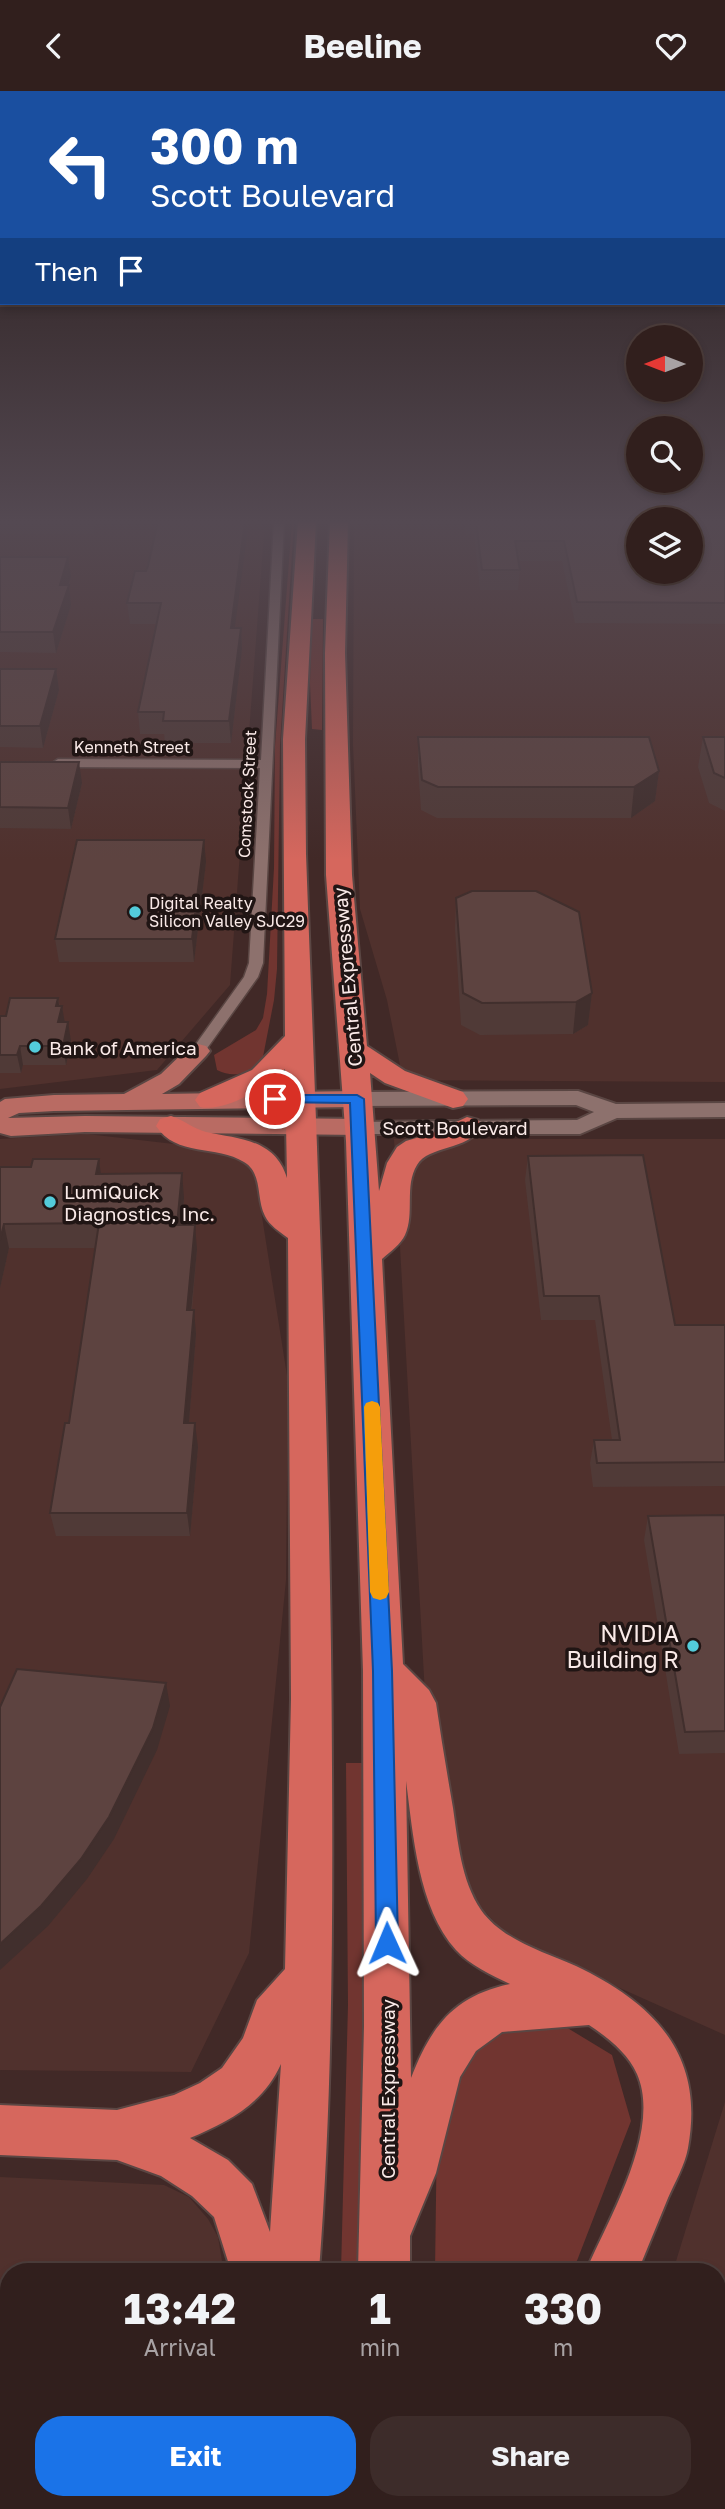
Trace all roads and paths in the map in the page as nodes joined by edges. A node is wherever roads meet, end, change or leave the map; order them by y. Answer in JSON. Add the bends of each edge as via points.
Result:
{"nodes":[{"id":1,"x":272,"y":634,"type":"edge"},
{"id":2,"x":300,"y":634,"type":"edge"},
{"id":3,"x":335,"y":634,"type":"edge"},
{"id":4,"x":41,"y":763,"type":"edge"},
{"id":5,"x":264,"y":764,"type":"junction"},
{"id":6,"x":299,"y":1038,"type":"junction"},
{"id":7,"x":353,"y":1049,"type":"junction"},
{"id":8,"x":198,"y":1051,"type":"junction"},
{"id":9,"x":453,"y":1099,"type":"junction"},
{"id":10,"x":131,"y":1100,"type":"junction"},
{"id":11,"x":210,"y":1100,"type":"junction"},
{"id":12,"x":725,"y":1110,"type":"edge"},
{"id":13,"x":614,"y":1111,"type":"junction"},
{"id":14,"x":0,"y":1112,"type":"edge"},
{"id":15,"x":302,"y":1112,"type":"junction"},
{"id":16,"x":359,"y":1113,"type":"junction"},
{"id":17,"x":0,"y":1124,"type":"edge"},
{"id":18,"x":171,"y":1126,"type":"junction"},
{"id":19,"x":467,"y":1127,"type":"junction"},
{"id":20,"x":304,"y":1234,"type":"junction"},
{"id":21,"x":366,"y":1255,"type":"junction"},
{"id":22,"x":383,"y":1671,"type":"junction"},
{"id":23,"x":308,"y":1978,"type":"junction"},
{"id":24,"x":598,"y":2001,"type":"junction"},
{"id":25,"x":0,"y":2130,"type":"edge"},
{"id":26,"x":117,"y":2134,"type":"junction"},
{"id":27,"x":385,"y":2252,"type":"edge"},
{"id":28,"x":254,"y":2263,"type":"edge"},
{"id":29,"x":293,"y":2263,"type":"edge"},
{"id":30,"x":615,"y":2263,"type":"edge"}],
"edges":[{"from":1,"to":5,"type":"street","name":"Comstock Street"},
{"from":2,"to":6,"type":"highway","via":[[294,739]]},
{"from":3,"to":7,"type":"highway","name":"Central Expressway","via":[[339,875]]},
{"from":4,"to":5,"type":"street","name":"Kenneth Street"},
{"from":5,"to":8,"type":"street","name":"Comstock Street","via":[[256,963],[251,977]]},
{"from":6,"to":11,"type":"highway","via":[[262,1076]]},
{"from":6,"to":15,"type":"highway"},
{"from":7,"to":9,"type":"highway","via":[[395,1077]]},
{"from":7,"to":16,"type":"highway","name":"Central Expressway"},
{"from":8,"to":10,"type":"main road","via":[[170,1079]]},
{"from":8,"to":11,"type":"main road","via":[[197,1072]]},
{"from":9,"to":13,"type":"main road","name":"Scott Boulevard","via":[[578,1098]]},
{"from":9,"to":16,"type":"main road","name":"Scott Boulevard"},
{"from":10,"to":11,"type":"main road","name":"Scott Boulevard"},
{"from":10,"to":14,"type":"main road","name":"Scott Boulevard","via":[[14,1105]]},
{"from":11,"to":15,"type":"main road","name":"Scott Boulevard"},
{"from":12,"to":13,"type":"main road","name":"Scott Boulevard"},
{"from":13,"to":19,"type":"main road","name":"Scott Boulevard","via":[[580,1127]]},
{"from":15,"to":16,"type":"main road","name":"Scott Boulevard"},
{"from":15,"to":18,"type":"main road","name":"Scott Boulevard"},
{"from":15,"to":20,"type":"highway"},
{"from":16,"to":19,"type":"main road","name":"Scott Boulevard"},
{"from":16,"to":21,"type":"highway","name":"Central Expressway"},
{"from":17,"to":18,"type":"main road","name":"Scott Boulevard","via":[[11,1128]]},
{"from":18,"to":20,"type":"highway","via":[[195,1140],[239,1147],[258,1156],[271,1174],[279,1214]]},
{"from":19,"to":21,"type":"highway","via":[[408,1155],[400,1166],[391,1232]]},
{"from":20,"to":23,"type":"highway","via":[[310,1549]]},
{"from":21,"to":22,"type":"highway","name":"Central Expressway"},
{"from":22,"to":24,"type":"highway","via":[[415,1703],[440,1864],[447,1890],[470,1932],[514,1962]]},
{"from":22,"to":27,"type":"highway","name":"Central Expressway","via":[[388,2026]]},
{"from":23,"to":26,"type":"highway","via":[[274,2017],[262,2052],[239,2085],[178,2118]]},
{"from":23,"to":29,"type":"highway"},
{"from":24,"to":27,"type":"highway","via":[[499,2010],[456,2038],[441,2060],[412,2172]]},
{"from":24,"to":30,"type":"highway","via":[[640,2035],[668,2094],[663,2150]]},
{"from":25,"to":26,"type":"highway"},
{"from":26,"to":28,"type":"highway","via":[[176,2157],[210,2178],[234,2202]]}]}
